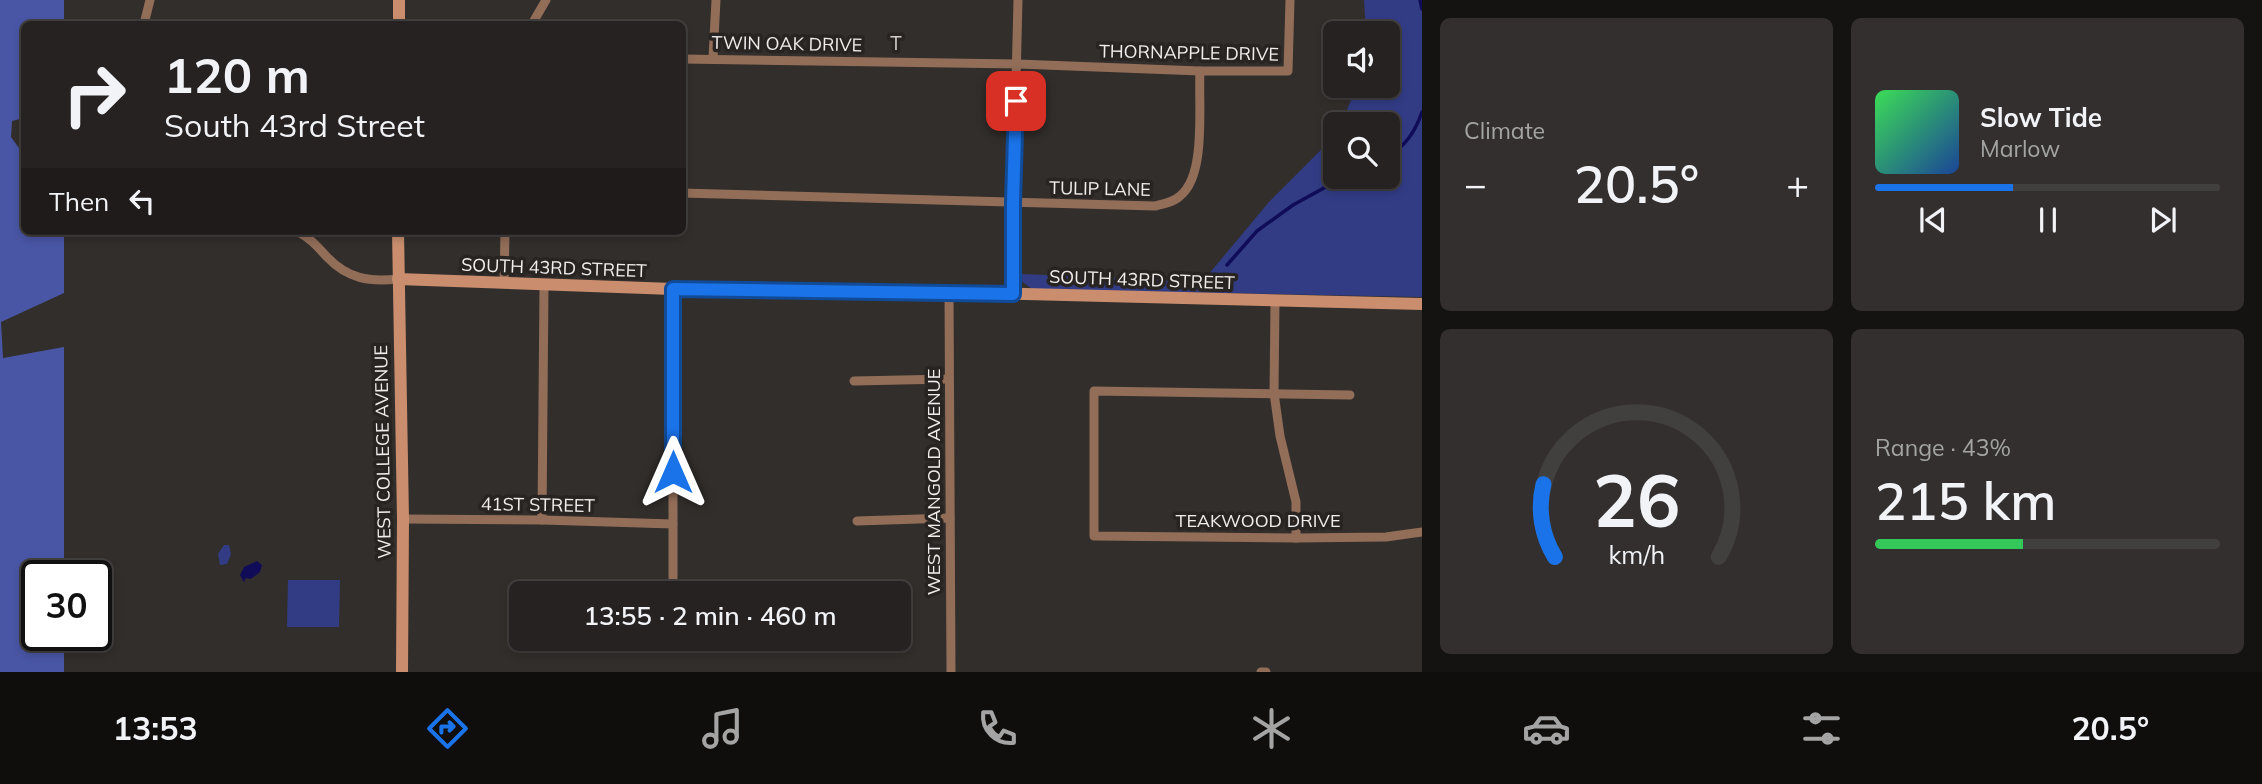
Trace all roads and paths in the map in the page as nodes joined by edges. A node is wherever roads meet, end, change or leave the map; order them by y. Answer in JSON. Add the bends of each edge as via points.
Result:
{"nodes":[{"id":1,"x":150,"y":0,"type":"edge"},
{"id":2,"x":399,"y":0,"type":"edge"},
{"id":3,"x":546,"y":0,"type":"edge"},
{"id":4,"x":716,"y":0,"type":"edge"},
{"id":5,"x":1018,"y":0,"type":"edge"},
{"id":6,"x":1290,"y":0,"type":"edge"},
{"id":7,"x":145,"y":21,"type":"edge"},
{"id":8,"x":399,"y":21,"type":"edge"},
{"id":9,"x":534,"y":21,"type":"edge"},
{"id":10,"x":713,"y":58,"type":"junction"},
{"id":11,"x":686,"y":59,"type":"edge"},
{"id":12,"x":1018,"y":64,"type":"junction"},
{"id":13,"x":1200,"y":71,"type":"junction"},
{"id":14,"x":686,"y":192,"type":"edge"},
{"id":15,"x":1013,"y":203,"type":"junction"},
{"id":16,"x":304,"y":235,"type":"edge"},
{"id":17,"x":398,"y":235,"type":"edge"},
{"id":18,"x":505,"y":235,"type":"edge"},
{"id":19,"x":398,"y":279,"type":"junction"},
{"id":20,"x":504,"y":284,"type":"junction"},
{"id":21,"x":544,"y":285,"type":"junction"},
{"id":22,"x":673,"y":289,"type":"junction"},
{"id":23,"x":949,"y":292,"type":"junction"},
{"id":24,"x":1013,"y":294,"type":"junction"},
{"id":25,"x":1275,"y":302,"type":"junction"},
{"id":26,"x":1422,"y":304,"type":"edge"},
{"id":27,"x":949,"y":379,"type":"junction"},
{"id":28,"x":855,"y":381,"type":"dead end"},
{"id":29,"x":1274,"y":393,"type":"junction"},
{"id":30,"x":1350,"y":395,"type":"dead end"},
{"id":31,"x":950,"y":518,"type":"junction"},
{"id":32,"x":403,"y":519,"type":"junction"},
{"id":33,"x":542,"y":520,"type":"junction"},
{"id":34,"x":857,"y":521,"type":"dead end"},
{"id":35,"x":673,"y":524,"type":"junction"},
{"id":36,"x":1422,"y":532,"type":"edge"},
{"id":37,"x":1296,"y":538,"type":"junction"},
{"id":38,"x":673,"y":581,"type":"edge"},
{"id":39,"x":402,"y":672,"type":"edge"},
{"id":40,"x":951,"y":672,"type":"edge"}],
"edges":[{"from":1,"to":7,"type":"street"},
{"from":2,"to":8,"type":"street"},
{"from":3,"to":9,"type":"street"},
{"from":4,"to":10,"type":"street"},
{"from":5,"to":12,"type":"street"},
{"from":6,"to":13,"type":"street","name":"THORNAPPLE DRIVE","via":[[1288,71]]},
{"from":10,"to":11,"type":"street","name":"TWIN OAK DRIVE"},
{"from":10,"to":12,"type":"street","name":"TWIN OAK DRIVE"},
{"from":12,"to":13,"type":"street","name":"THORNAPPLE DRIVE"},
{"from":12,"to":15,"type":"street"},
{"from":13,"to":15,"type":"street","name":"TULIP LANE","via":[[1198,165],[1181,196],[1155,206]]},
{"from":14,"to":15,"type":"street"},
{"from":15,"to":24,"type":"street"},
{"from":16,"to":19,"type":"street","via":[[356,279]]},
{"from":17,"to":19,"type":"street","name":"WEST COLLEGE AVENUE"},
{"from":18,"to":20,"type":"street"},
{"from":19,"to":20,"type":"street","name":"SOUTH 43RD STREET"},
{"from":19,"to":32,"type":"street","name":"WEST COLLEGE AVENUE"},
{"from":20,"to":21,"type":"street","name":"SOUTH 43RD STREET"},
{"from":21,"to":22,"type":"street","name":"SOUTH 43RD STREET"},
{"from":21,"to":33,"type":"street"},
{"from":22,"to":23,"type":"street","name":"SOUTH 43RD STREET"},
{"from":22,"to":35,"type":"street"},
{"from":23,"to":24,"type":"street","name":"SOUTH 43RD STREET"},
{"from":23,"to":27,"type":"street","name":"WEST MANGOLD AVENUE"},
{"from":24,"to":25,"type":"street","name":"SOUTH 43RD STREET"},
{"from":25,"to":26,"type":"street","name":"SOUTH 43RD STREET"},
{"from":25,"to":29,"type":"street"},
{"from":27,"to":28,"type":"street"},
{"from":27,"to":31,"type":"street","name":"WEST MANGOLD AVENUE"},
{"from":29,"to":30,"type":"street"},
{"from":29,"to":37,"type":"street","via":[[1296,502]]},
{"from":29,"to":37,"type":"street","name":"TEAKWOOD DRIVE","via":[[1094,391],[1094,536]]},
{"from":31,"to":34,"type":"street"},
{"from":31,"to":40,"type":"street","name":"WEST MANGOLD AVENUE"},
{"from":32,"to":33,"type":"street","name":"41ST STREET"},
{"from":32,"to":39,"type":"street","name":"WEST COLLEGE AVENUE"},
{"from":33,"to":35,"type":"street","name":"41ST STREET"},
{"from":35,"to":38,"type":"street"},
{"from":36,"to":37,"type":"street","name":"TEAKWOOD DRIVE"}]}
